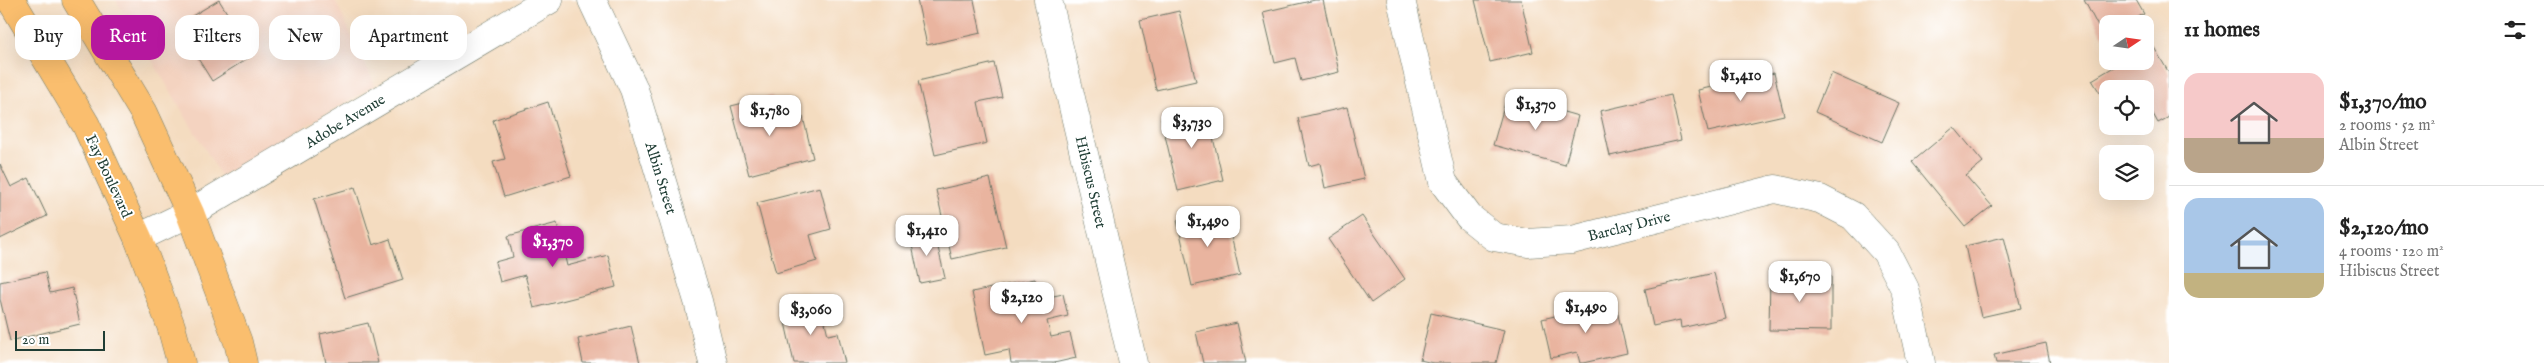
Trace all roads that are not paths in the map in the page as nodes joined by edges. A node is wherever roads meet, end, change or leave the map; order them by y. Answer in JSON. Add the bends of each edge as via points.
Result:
{"nodes":[{"id":1,"x":11,"y":0,"type":"edge"},
{"id":2,"x":76,"y":0,"type":"edge"},
{"id":3,"x":549,"y":0,"type":"edge"},
{"id":4,"x":592,"y":0,"type":"edge"},
{"id":5,"x":1048,"y":0,"type":"edge"},
{"id":6,"x":1401,"y":0,"type":"edge"},
{"id":7,"x":190,"y":213,"type":"junction"},
{"id":8,"x":138,"y":238,"type":"junction"},
{"id":9,"x":181,"y":363,"type":"edge"},
{"id":10,"x":243,"y":363,"type":"edge"},
{"id":11,"x":713,"y":363,"type":"edge"},
{"id":12,"x":1133,"y":363,"type":"edge"},
{"id":13,"x":1921,"y":363,"type":"edge"}],
"edges":[{"from":1,"to":8,"type":"main road","name":"Fay Boulevard","via":[[86,125]]},
{"from":2,"to":7,"type":"main road","via":[[144,113]]},
{"from":3,"to":7,"type":"street","name":"Adobe Avenue"},
{"from":4,"to":11,"type":"street","name":"Albin Street","via":[[634,89],[698,301]]},
{"from":5,"to":12,"type":"street","name":"Hibiscus Street"},
{"from":6,"to":13,"type":"street","name":"Barclay Drive","via":[[1443,182],[1469,217],[1494,237],[1528,243],[1572,240],[1775,189],[1820,199],[1853,216],[1886,252],[1905,289]]},
{"from":7,"to":8,"type":"street","name":"Adobe Avenue"},
{"from":7,"to":10,"type":"main road"},
{"from":8,"to":9,"type":"main road","name":"Fay Boulevard","via":[[171,326]]}]}
